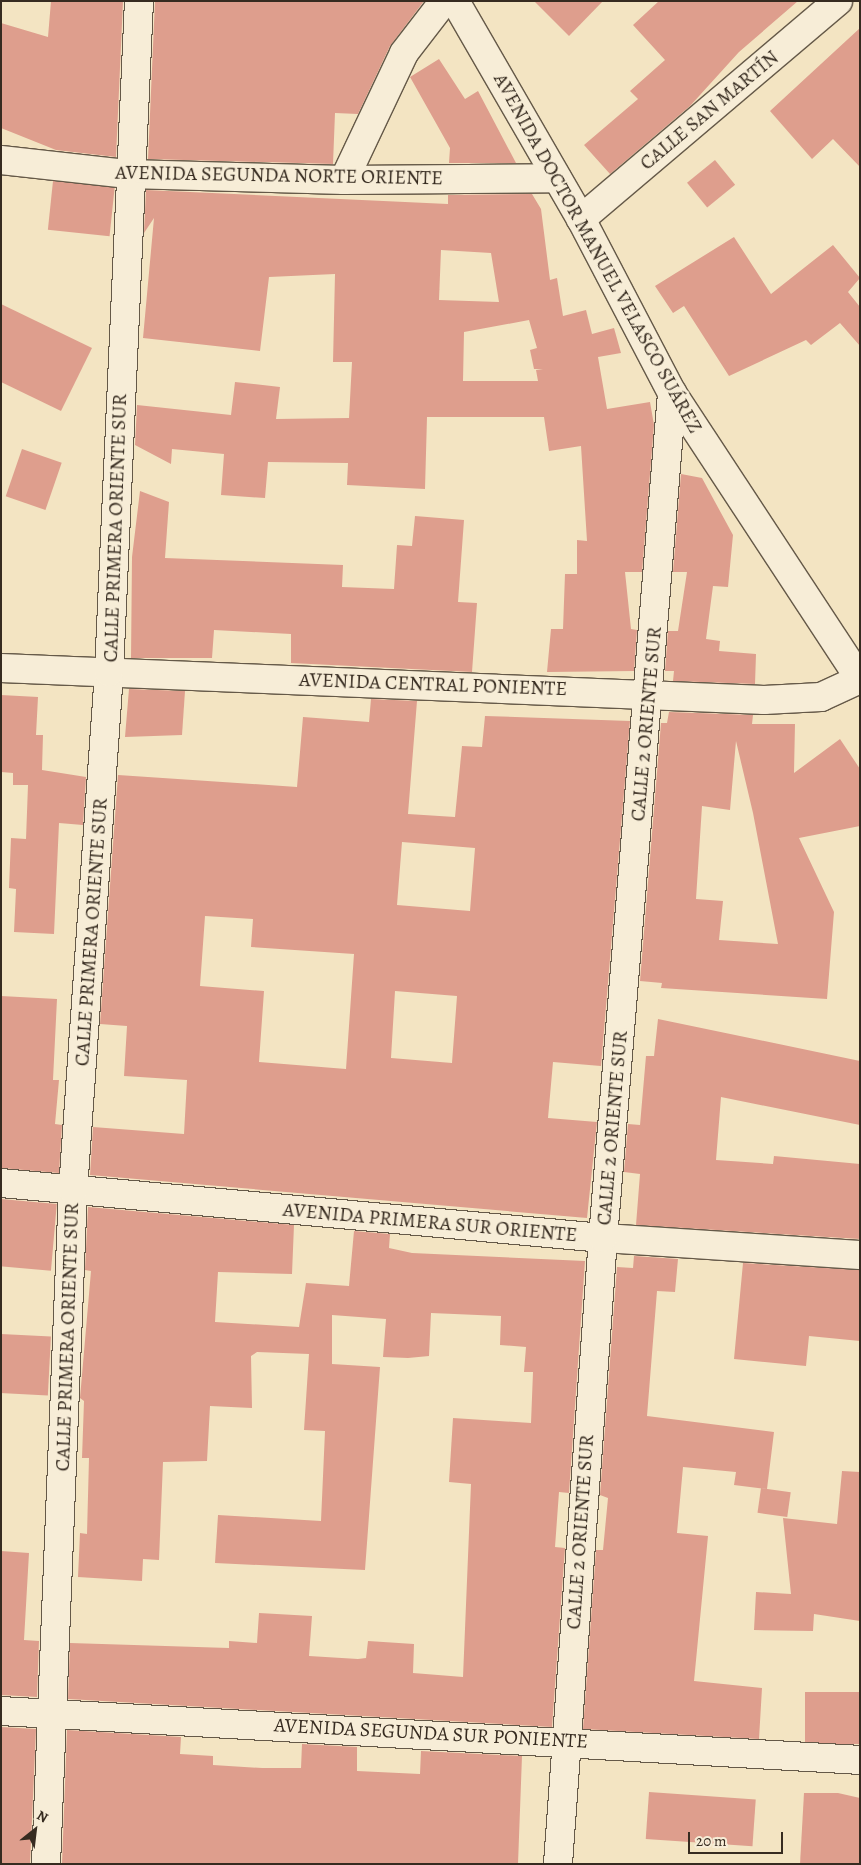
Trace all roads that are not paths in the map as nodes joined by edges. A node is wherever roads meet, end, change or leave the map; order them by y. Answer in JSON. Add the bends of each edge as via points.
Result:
{"nodes":[{"id":1,"x":139,"y":1,"type":"edge"},
{"id":2,"x":444,"y":1,"type":"edge"},
{"id":3,"x":455,"y":1,"type":"edge"},
{"id":4,"x":838,"y":1,"type":"edge"},
{"id":5,"x":1,"y":160,"type":"edge"},
{"id":6,"x":128,"y":174,"type":"junction"},
{"id":7,"x":557,"y":178,"type":"junction"},
{"id":8,"x":344,"y":180,"type":"junction"},
{"id":9,"x":581,"y":219,"type":"junction"},
{"id":10,"x":672,"y":393,"type":"junction"},
{"id":11,"x":1,"y":668,"type":"edge"},
{"id":12,"x":109,"y":672,"type":"junction"},
{"id":13,"x":860,"y":679,"type":"edge"},
{"id":14,"x":648,"y":692,"type":"junction"},
{"id":15,"x":1,"y":1183,"type":"edge"},
{"id":16,"x":72,"y":1190,"type":"junction"},
{"id":17,"x":603,"y":1238,"type":"junction"},
{"id":18,"x":860,"y":1255,"type":"edge"},
{"id":19,"x":1,"y":1710,"type":"edge"},
{"id":20,"x":52,"y":1713,"type":"junction"},
{"id":21,"x":564,"y":1740,"type":"junction"},
{"id":22,"x":860,"y":1760,"type":"edge"},
{"id":23,"x":46,"y":1864,"type":"edge"},
{"id":24,"x":558,"y":1864,"type":"edge"}],
"edges":[{"from":1,"to":6,"type":"street","name":"CALLE PRIMERA ORIENTE SUR"},
{"from":2,"to":8,"type":"street","via":[[404,53]]},
{"from":3,"to":7,"type":"street","name":"AVENIDA DOCTOR MANUEL VELASCO SUÁREZ"},
{"from":4,"to":9,"type":"street","name":"CALLE SAN MARTÍN"},
{"from":5,"to":6,"type":"street","name":"AVENIDA SEGUNDA NORTE ORIENTE"},
{"from":6,"to":8,"type":"street","name":"AVENIDA SEGUNDA NORTE ORIENTE"},
{"from":6,"to":12,"type":"street","name":"CALLE PRIMERA ORIENTE SUR"},
{"from":7,"to":8,"type":"street","name":"AVENIDA SEGUNDA NORTE ORIENTE"},
{"from":7,"to":9,"type":"street","name":"AVENIDA DOCTOR MANUEL VELASCO SUÁREZ"},
{"from":9,"to":10,"type":"street","name":"AVENIDA DOCTOR MANUEL VELASCO SUÁREZ"},
{"from":10,"to":13,"type":"street","name":"AVENIDA DOCTOR MANUEL VELASCO SUÁREZ"},
{"from":10,"to":14,"type":"street","name":"CALLE 2 ORIENTE SUR"},
{"from":11,"to":12,"type":"street","name":"AVENIDA CENTRAL PONIENTE"},
{"from":12,"to":14,"type":"street","name":"AVENIDA CENTRAL PONIENTE"},
{"from":12,"to":16,"type":"street","name":"CALLE PRIMERA ORIENTE SUR"},
{"from":13,"to":14,"type":"street","name":"AVENIDA CENTRAL PONIENTE","via":[[821,697],[764,700]]},
{"from":14,"to":17,"type":"street","name":"CALLE 2 ORIENTE SUR"},
{"from":15,"to":16,"type":"street","name":"AVENIDA PRIMERA SUR ORIENTE"},
{"from":16,"to":17,"type":"street","name":"AVENIDA PRIMERA SUR ORIENTE"},
{"from":16,"to":20,"type":"street","name":"CALLE PRIMERA ORIENTE SUR"},
{"from":17,"to":18,"type":"street","name":"AVENIDA PRIMERA SUR ORIENTE"},
{"from":17,"to":21,"type":"street","name":"CALLE 2 ORIENTE SUR"},
{"from":19,"to":20,"type":"street","name":"AVENIDA SEGUNDA SUR PONIENTE"},
{"from":20,"to":21,"type":"street","name":"AVENIDA SEGUNDA SUR PONIENTE"},
{"from":20,"to":23,"type":"street","name":"CALLE PRIMERA ORIENTE SUR"},
{"from":21,"to":22,"type":"street","name":"AVENIDA SEGUNDA SUR PONIENTE"},
{"from":21,"to":24,"type":"street","name":"CALLE 2 ORIENTE SUR"}]}
